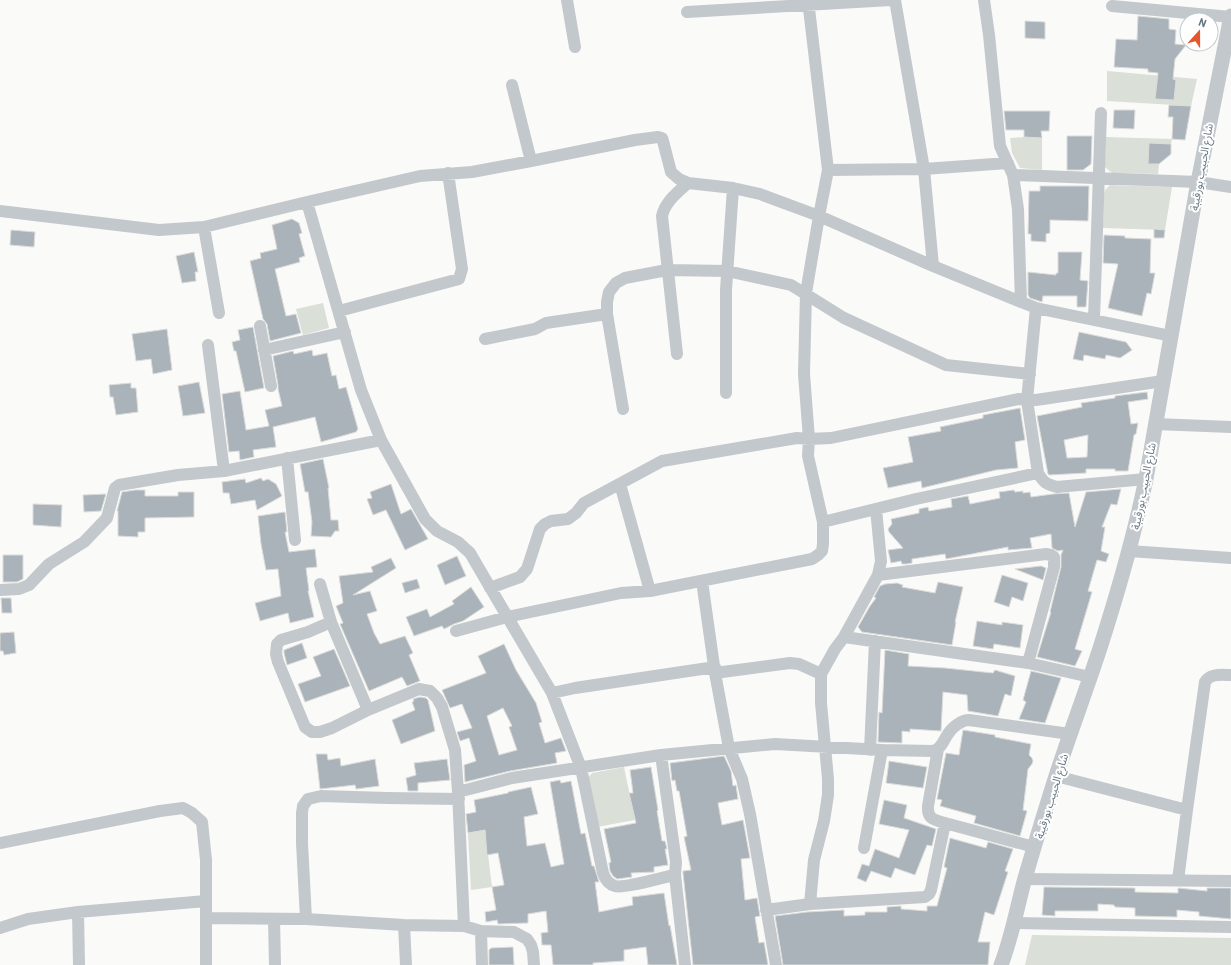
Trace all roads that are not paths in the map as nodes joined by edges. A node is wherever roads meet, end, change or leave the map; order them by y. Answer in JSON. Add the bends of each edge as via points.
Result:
{"nodes":[{"id":1,"x":567,"y":0,"type":"edge"},
{"id":2,"x":892,"y":0,"type":"edge"},
{"id":3,"x":895,"y":0,"type":"edge"},
{"id":4,"x":984,"y":0,"type":"edge"},
{"id":5,"x":808,"y":3,"type":"edge"},
{"id":6,"x":1112,"y":6,"type":"dead end"},
{"id":7,"x":687,"y":12,"type":"dead end"},
{"id":8,"x":1231,"y":16,"type":"edge"},
{"id":9,"x":575,"y":47,"type":"dead end"},
{"id":10,"x":512,"y":85,"type":"dead end"},
{"id":11,"x":1101,"y":113,"type":"dead end"},
{"id":12,"x":531,"y":161,"type":"junction"},
{"id":13,"x":1008,"y":163,"type":"junction"},
{"id":14,"x":924,"y":169,"type":"junction"},
{"id":15,"x":828,"y":170,"type":"junction"},
{"id":16,"x":448,"y":174,"type":"junction"},
{"id":17,"x":1013,"y":175,"type":"junction"},
{"id":18,"x":1099,"y":178,"type":"junction"},
{"id":19,"x":1198,"y":182,"type":"junction"},
{"id":20,"x":688,"y":183,"type":"junction"},
{"id":21,"x":1231,"y":187,"type":"edge"},
{"id":22,"x":733,"y":188,"type":"junction"},
{"id":23,"x":307,"y":202,"type":"junction"},
{"id":24,"x":0,"y":211,"type":"edge"},
{"id":25,"x":818,"y":216,"type":"junction"},
{"id":26,"x":204,"y":227,"type":"junction"},
{"id":27,"x":934,"y":266,"type":"junction"},
{"id":28,"x":667,"y":270,"type":"junction"},
{"id":29,"x":727,"y":270,"type":"junction"},
{"id":30,"x":806,"y":294,"type":"junction"},
{"id":31,"x":1020,"y":302,"type":"junction"},
{"id":32,"x":1036,"y":308,"type":"junction"},
{"id":33,"x":339,"y":311,"type":"junction"},
{"id":34,"x":219,"y":313,"type":"dead end"},
{"id":35,"x":607,"y":314,"type":"junction"},
{"id":36,"x":1094,"y":319,"type":"junction"},
{"id":37,"x":260,"y":326,"type":"dead end"},
{"id":38,"x":345,"y":332,"type":"junction"},
{"id":39,"x":1171,"y":336,"type":"junction"},
{"id":40,"x":485,"y":339,"type":"dead end"},
{"id":41,"x":208,"y":345,"type":"dead end"},
{"id":42,"x":264,"y":350,"type":"junction"},
{"id":43,"x":677,"y":354,"type":"dead end"},
{"id":44,"x":1030,"y":374,"type":"junction"},
{"id":45,"x":1163,"y":381,"type":"junction"},
{"id":46,"x":271,"y":386,"type":"dead end"},
{"id":47,"x":726,"y":393,"type":"dead end"},
{"id":48,"x":1027,"y":400,"type":"junction"},
{"id":49,"x":623,"y":409,"type":"dead end"},
{"id":50,"x":1155,"y":424,"type":"junction"},
{"id":51,"x":1231,"y":427,"type":"edge"},
{"id":52,"x":809,"y":439,"type":"junction"},
{"id":53,"x":381,"y":440,"type":"junction"},
{"id":54,"x":287,"y":458,"type":"junction"},
{"id":55,"x":224,"y":471,"type":"junction"},
{"id":56,"x":1038,"y":473,"type":"junction"},
{"id":57,"x":1146,"y":479,"type":"junction"},
{"id":58,"x":620,"y":484,"type":"junction"},
{"id":59,"x":876,"y":509,"type":"junction"},
{"id":60,"x":823,"y":522,"type":"junction"},
{"id":61,"x":295,"y":540,"type":"dead end"},
{"id":62,"x":1129,"y":551,"type":"junction"},
{"id":63,"x":1231,"y":558,"type":"edge"},
{"id":64,"x":878,"y":575,"type":"junction"},
{"id":65,"x":702,"y":581,"type":"junction"},
{"id":66,"x":320,"y":584,"type":"dead end"},
{"id":67,"x":490,"y":588,"type":"junction"},
{"id":68,"x":0,"y":590,"type":"edge"},
{"id":69,"x":650,"y":591,"type":"junction"},
{"id":70,"x":507,"y":617,"type":"junction"},
{"id":71,"x":331,"y":622,"type":"junction"},
{"id":72,"x":456,"y":631,"type":"dead end"},
{"id":73,"x":844,"y":637,"type":"junction"},
{"id":74,"x":875,"y":641,"type":"junction"},
{"id":75,"x":1028,"y":663,"type":"junction"},
{"id":76,"x":715,"y":670,"type":"junction"},
{"id":77,"x":821,"y":674,"type":"junction"},
{"id":78,"x":1231,"y":676,"type":"edge"},
{"id":79,"x":1090,"y":677,"type":"junction"},
{"id":80,"x":552,"y":693,"type":"junction"},
{"id":81,"x":368,"y":710,"type":"junction"},
{"id":82,"x":1070,"y":734,"type":"junction"},
{"id":83,"x":825,"y":746,"type":"junction"},
{"id":84,"x":729,"y":748,"type":"junction"},
{"id":85,"x":938,"y":749,"type":"junction"},
{"id":86,"x":870,"y":750,"type":"junction"},
{"id":87,"x":882,"y":750,"type":"junction"},
{"id":88,"x":661,"y":755,"type":"junction"},
{"id":89,"x":581,"y":768,"type":"junction"},
{"id":90,"x":1056,"y":776,"type":"junction"},
{"id":91,"x":458,"y":795,"type":"junction"},
{"id":92,"x":1187,"y":810,"type":"junction"},
{"id":93,"x":945,"y":823,"type":"junction"},
{"id":94,"x":0,"y":843,"type":"edge"},
{"id":95,"x":1034,"y":847,"type":"junction"},
{"id":96,"x":864,"y":848,"type":"dead end"},
{"id":97,"x":675,"y":875,"type":"junction"},
{"id":98,"x":1025,"y":879,"type":"junction"},
{"id":99,"x":1178,"y":880,"type":"junction"},
{"id":100,"x":1231,"y":881,"type":"edge"},
{"id":101,"x":206,"y":900,"type":"junction"},
{"id":102,"x":810,"y":904,"type":"junction"},
{"id":103,"x":766,"y":910,"type":"junction"},
{"id":104,"x":78,"y":912,"type":"junction"},
{"id":105,"x":206,"y":918,"type":"junction"},
{"id":106,"x":274,"y":919,"type":"junction"},
{"id":107,"x":306,"y":919,"type":"junction"},
{"id":108,"x":1014,"y":923,"type":"junction"},
{"id":109,"x":404,"y":925,"type":"junction"},
{"id":110,"x":464,"y":926,"type":"junction"},
{"id":111,"x":1231,"y":927,"type":"edge"},
{"id":112,"x":0,"y":928,"type":"edge"},
{"id":113,"x":481,"y":931,"type":"junction"},
{"id":114,"x":1009,"y":944,"type":"junction"},
{"id":115,"x":79,"y":965,"type":"edge"},
{"id":116,"x":206,"y":965,"type":"edge"},
{"id":117,"x":274,"y":965,"type":"edge"},
{"id":118,"x":406,"y":965,"type":"edge"},
{"id":119,"x":482,"y":965,"type":"edge"},
{"id":120,"x":534,"y":965,"type":"edge"},
{"id":121,"x":685,"y":965,"type":"edge"},
{"id":122,"x":776,"y":965,"type":"edge"},
{"id":123,"x":1001,"y":965,"type":"edge"},
{"id":124,"x":1009,"y":965,"type":"edge"}],
"edges":[{"from":1,"to":9,"type":"street"},
{"from":2,"to":5,"type":"street"},
{"from":3,"to":14,"type":"street"},
{"from":4,"to":13,"type":"street","via":[[1000,146]]},
{"from":5,"to":7,"type":"street"},
{"from":5,"to":15,"type":"street"},
{"from":6,"to":8,"type":"street"},
{"from":8,"to":19,"type":"street","name":"شارع الحبيب بورقيبة"},
{"from":10,"to":12,"type":"street"},
{"from":11,"to":18,"type":"street"},
{"from":12,"to":16,"type":"street"},
{"from":12,"to":20,"type":"street","via":[[658,137],[663,140],[671,172]]},
{"from":13,"to":14,"type":"street"},
{"from":13,"to":17,"type":"street"},
{"from":14,"to":15,"type":"street"},
{"from":14,"to":27,"type":"street"},
{"from":15,"to":25,"type":"street"},
{"from":16,"to":23,"type":"street","via":[[420,176]]},
{"from":16,"to":33,"type":"street","via":[[462,268],[460,279]]},
{"from":17,"to":18,"type":"street"},
{"from":17,"to":31,"type":"street","via":[[1018,209]]},
{"from":18,"to":19,"type":"street"},
{"from":18,"to":36,"type":"street"},
{"from":19,"to":21,"type":"street"},
{"from":19,"to":39,"type":"street","name":"شارع الحبيب بورقيبة"},
{"from":20,"to":22,"type":"street"},
{"from":20,"to":28,"type":"street","via":[[663,210]]},
{"from":22,"to":25,"type":"street","via":[[760,194]]},
{"from":22,"to":29,"type":"street"},
{"from":23,"to":26,"type":"street"},
{"from":23,"to":33,"type":"street"},
{"from":24,"to":26,"type":"street","via":[[159,230]]},
{"from":25,"to":27,"type":"street"},
{"from":25,"to":30,"type":"street"},
{"from":26,"to":34,"type":"street"},
{"from":27,"to":31,"type":"street"},
{"from":28,"to":29,"type":"street"},
{"from":28,"to":35,"type":"street","via":[[625,278],[616,283],[609,292]]},
{"from":28,"to":43,"type":"street"},
{"from":29,"to":30,"type":"street","via":[[791,285]]},
{"from":29,"to":47,"type":"street"},
{"from":30,"to":44,"type":"street","via":[[844,318],[946,366]]},
{"from":30,"to":52,"type":"street","via":[[804,374]]},
{"from":31,"to":32,"type":"street"},
{"from":32,"to":36,"type":"street"},
{"from":32,"to":44,"type":"street"},
{"from":33,"to":38,"type":"street"},
{"from":35,"to":40,"type":"street","via":[[546,322],[535,329]]},
{"from":35,"to":49,"type":"street"},
{"from":36,"to":39,"type":"street"},
{"from":37,"to":42,"type":"street"},
{"from":38,"to":42,"type":"street"},
{"from":38,"to":53,"type":"street","via":[[361,390]]},
{"from":39,"to":45,"type":"street","name":"شارع الحبيب بورقيبة"},
{"from":41,"to":55,"type":"street"},
{"from":42,"to":46,"type":"street"},
{"from":44,"to":48,"type":"street"},
{"from":45,"to":48,"type":"street"},
{"from":45,"to":50,"type":"street","name":"شارع الحبيب بورقيبة"},
{"from":48,"to":52,"type":"street","via":[[1018,399],[831,438]]},
{"from":48,"to":56,"type":"street"},
{"from":50,"to":51,"type":"street"},
{"from":50,"to":57,"type":"street","name":"شارع الحبيب بورقيبة"},
{"from":52,"to":58,"type":"street","via":[[797,438],[662,461]]},
{"from":52,"to":60,"type":"street","via":[[808,456]]},
{"from":53,"to":54,"type":"street"},
{"from":53,"to":67,"type":"street","via":[[425,519],[437,531],[458,542],[470,553]]},
{"from":54,"to":55,"type":"street"},
{"from":54,"to":61,"type":"street"},
{"from":55,"to":68,"type":"street","via":[[178,475],[119,485],[115,488],[106,518],[84,542],[49,564],[29,585],[19,589]]},
{"from":56,"to":57,"type":"street","via":[[1047,484],[1057,487]]},
{"from":56,"to":59,"type":"street"},
{"from":57,"to":62,"type":"street","name":"شارع الحبيب بورقيبة"},
{"from":58,"to":67,"type":"street","via":[[584,503],[568,519],[551,520],[545,524],[540,529],[527,569],[520,577]]},
{"from":58,"to":69,"type":"street"},
{"from":59,"to":60,"type":"street"},
{"from":59,"to":64,"type":"street","via":[[881,560]]},
{"from":60,"to":65,"type":"street","via":[[822,551],[812,559]]},
{"from":62,"to":63,"type":"street"},
{"from":62,"to":79,"type":"street","name":"شارع الحبيب بورقيبة"},
{"from":64,"to":73,"type":"street"},
{"from":64,"to":75,"type":"street","via":[[1051,555],[1054,557],[1054,567]]},
{"from":65,"to":69,"type":"street"},
{"from":65,"to":76,"type":"street"},
{"from":66,"to":71,"type":"street"},
{"from":67,"to":70,"type":"street"},
{"from":69,"to":70,"type":"street","via":[[621,593]]},
{"from":70,"to":72,"type":"street"},
{"from":70,"to":80,"type":"street"},
{"from":71,"to":81,"type":"street"},
{"from":71,"to":81,"type":"street","via":[[276,644],[278,662],[298,711],[305,727],[312,732],[320,732]]},
{"from":73,"to":74,"type":"street"},
{"from":73,"to":77,"type":"street"},
{"from":74,"to":75,"type":"street"},
{"from":74,"to":86,"type":"street"},
{"from":75,"to":79,"type":"street"},
{"from":76,"to":77,"type":"street","via":[[790,663],[799,664]]},
{"from":76,"to":80,"type":"street"},
{"from":76,"to":84,"type":"street"},
{"from":77,"to":83,"type":"street"},
{"from":78,"to":92,"type":"street","via":[[1211,676],[1206,682]]},
{"from":79,"to":82,"type":"street","name":"شارع الحبيب بورقيبة"},
{"from":80,"to":89,"type":"street"},
{"from":81,"to":91,"type":"street","via":[[418,689],[430,691],[442,707],[455,750]]},
{"from":82,"to":85,"type":"street","via":[[965,720],[948,733]]},
{"from":82,"to":90,"type":"street","name":"شارع الحبيب بورقيبة"},
{"from":83,"to":84,"type":"street","via":[[775,744]]},
{"from":83,"to":86,"type":"street"},
{"from":83,"to":102,"type":"street","via":[[827,807],[814,860]]},
{"from":84,"to":88,"type":"street"},
{"from":84,"to":103,"type":"street","via":[[742,779],[750,814]]},
{"from":85,"to":87,"type":"street"},
{"from":85,"to":93,"type":"street","via":[[927,812],[933,820]]},
{"from":86,"to":87,"type":"street"},
{"from":87,"to":96,"type":"street"},
{"from":88,"to":89,"type":"street"},
{"from":88,"to":97,"type":"street","via":[[676,862]]},
{"from":89,"to":91,"type":"street","via":[[512,778]]},
{"from":89,"to":97,"type":"street","via":[[605,880],[611,885],[621,887]]},
{"from":90,"to":92,"type":"street"},
{"from":90,"to":95,"type":"street","name":"شارع الحبيب بورقيبة"},
{"from":91,"to":107,"type":"street","via":[[387,798],[321,796],[308,799],[302,813]]},
{"from":91,"to":110,"type":"street"},
{"from":92,"to":99,"type":"street"},
{"from":93,"to":95,"type":"street"},
{"from":93,"to":102,"type":"street","via":[[931,890],[925,897]]},
{"from":94,"to":101,"type":"street","via":[[182,808],[202,822],[206,860]]},
{"from":95,"to":98,"type":"street","name":"شارع الحبيب بورقيبة"},
{"from":97,"to":121,"type":"street"},
{"from":98,"to":99,"type":"street"},
{"from":98,"to":108,"type":"street","name":"شارع الحبيب بورقيبة"},
{"from":99,"to":100,"type":"street"},
{"from":101,"to":104,"type":"street"},
{"from":101,"to":105,"type":"street"},
{"from":102,"to":103,"type":"street"},
{"from":103,"to":122,"type":"street"},
{"from":104,"to":112,"type":"street","via":[[28,919]]},
{"from":104,"to":115,"type":"street"},
{"from":105,"to":106,"type":"street"},
{"from":105,"to":116,"type":"street"},
{"from":106,"to":107,"type":"street"},
{"from":106,"to":117,"type":"street"},
{"from":107,"to":109,"type":"street"},
{"from":108,"to":111,"type":"street"},
{"from":108,"to":114,"type":"street","name":"شارع الحبيب بورقيبة"},
{"from":109,"to":110,"type":"street"},
{"from":109,"to":118,"type":"street"},
{"from":110,"to":113,"type":"street"},
{"from":113,"to":119,"type":"street"},
{"from":113,"to":120,"type":"street","via":[[514,932],[521,935],[531,945]]},
{"from":114,"to":123,"type":"street"},
{"from":114,"to":124,"type":"street"}]}
